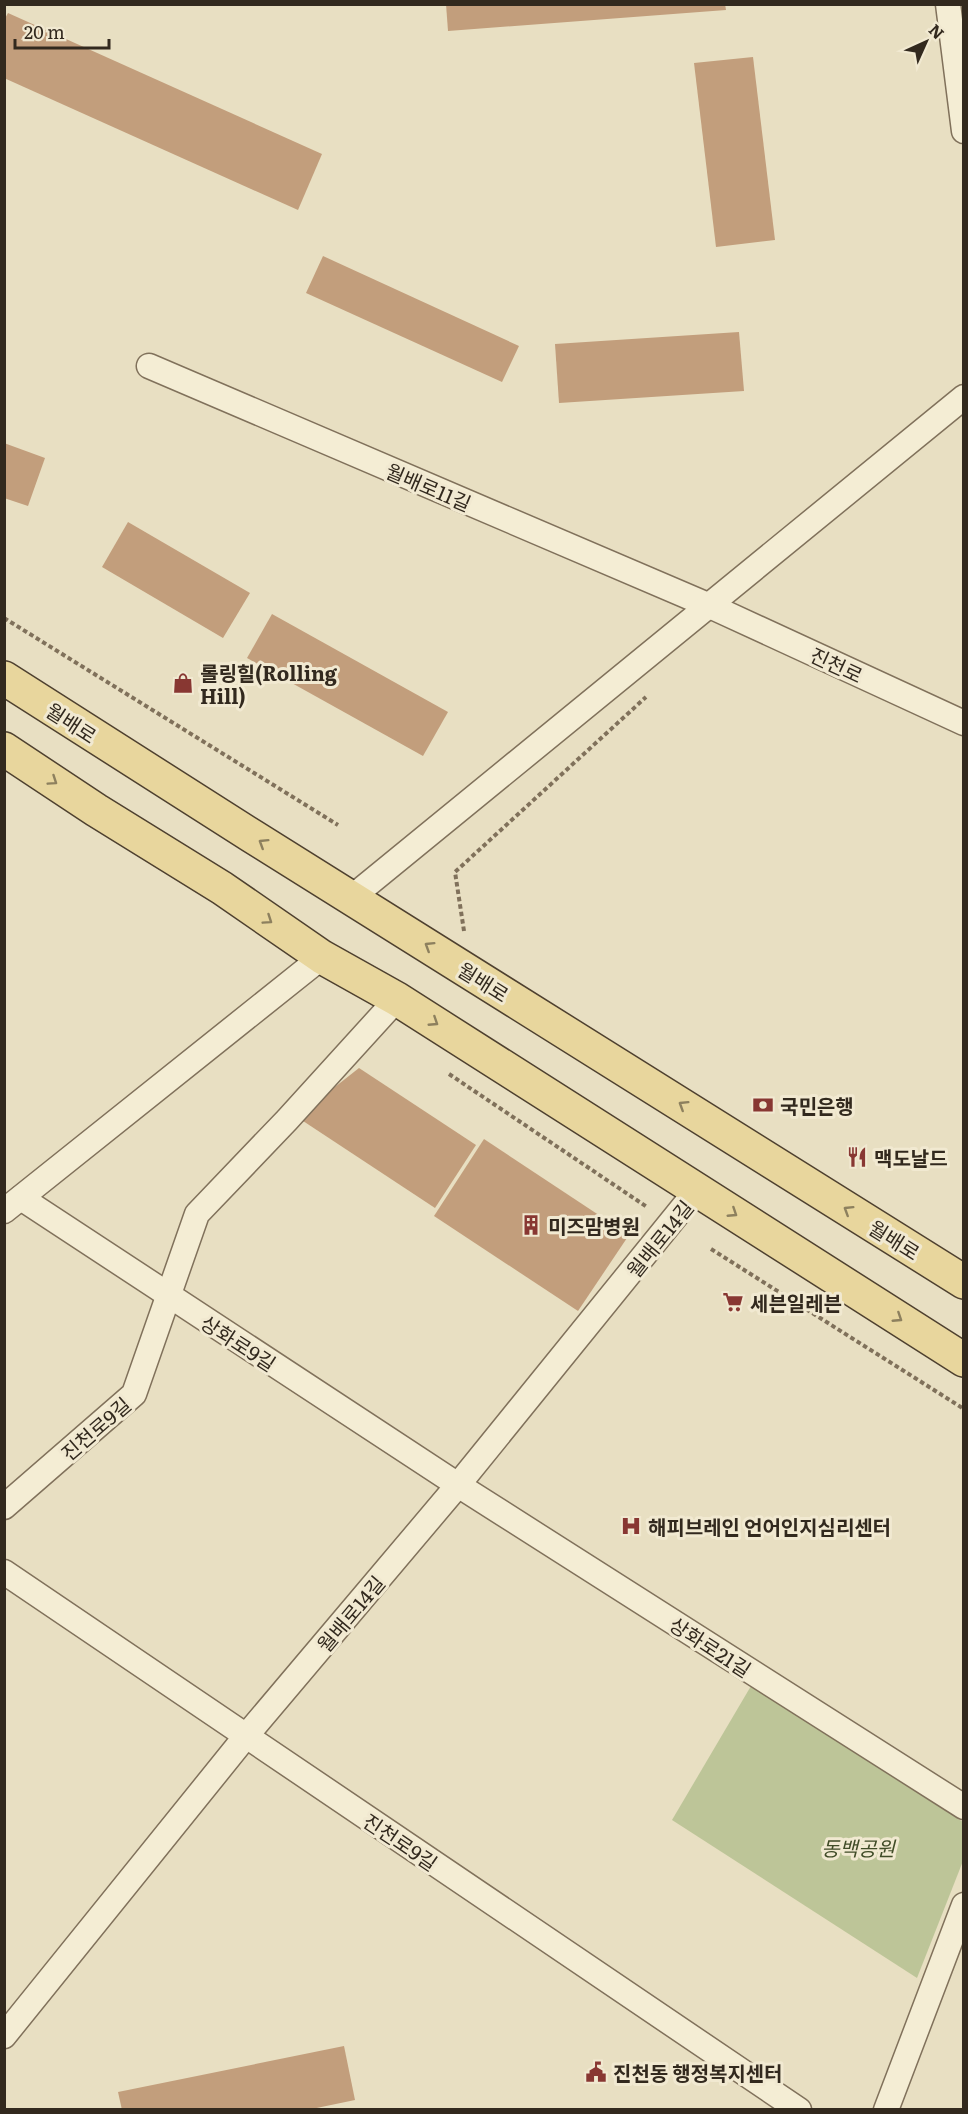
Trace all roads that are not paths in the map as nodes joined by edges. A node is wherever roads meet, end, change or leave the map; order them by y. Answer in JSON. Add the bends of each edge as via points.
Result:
{"nodes":[{"id":1,"x":948,"y":4,"type":"edge"},
{"id":2,"x":963,"y":131,"type":"edge"},
{"id":3,"x":149,"y":366,"type":"dead end"},
{"id":4,"x":963,"y":397,"type":"edge"},
{"id":5,"x":710,"y":606,"type":"junction"},
{"id":6,"x":4,"y":678,"type":"edge"},
{"id":7,"x":963,"y":723,"type":"edge"},
{"id":8,"x":4,"y":749,"type":"edge"},
{"id":9,"x":351,"y":898,"type":"junction"},
{"id":10,"x":322,"y":957,"type":"junction"},
{"id":11,"x":397,"y":999,"type":"junction"},
{"id":12,"x":697,"y":1190,"type":"junction"},
{"id":13,"x":13,"y":1204,"type":"edge"},
{"id":14,"x":963,"y":1282,"type":"edge"},
{"id":15,"x":168,"y":1295,"type":"junction"},
{"id":16,"x":963,"y":1360,"type":"edge"},
{"id":17,"x":458,"y":1485,"type":"junction"},
{"id":18,"x":4,"y":1507,"type":"edge"},
{"id":19,"x":4,"y":1572,"type":"edge"},
{"id":20,"x":246,"y":1736,"type":"junction"},
{"id":21,"x":963,"y":1807,"type":"edge"},
{"id":22,"x":963,"y":1905,"type":"edge"},
{"id":23,"x":4,"y":2036,"type":"edge"},
{"id":24,"x":799,"y":2109,"type":"edge"},
{"id":25,"x":886,"y":2109,"type":"edge"}],
"edges":[{"from":1,"to":2,"type":"street"},
{"from":3,"to":5,"type":"street","name":"월배로11길"},
{"from":4,"to":5,"type":"street"},
{"from":5,"to":7,"type":"street","name":"진천로"},
{"from":5,"to":9,"type":"street"},
{"from":9,"to":6,"type":"main road","name":"월배로","one_way":true},
{"from":8,"to":10,"type":"main road","one_way":true,"via":[[222,888]]},
{"from":14,"to":9,"type":"main road","name":"월배로","one_way":true},
{"from":10,"to":11,"type":"main road"},
{"from":10,"to":13,"type":"street","name":"상화로9길"},
{"from":11,"to":12,"type":"main road","one_way":true},
{"from":11,"to":15,"type":"street","via":[[196,1214]]},
{"from":12,"to":16,"type":"main road","one_way":true},
{"from":12,"to":17,"type":"street","name":"월배로14길"},
{"from":13,"to":15,"type":"street","name":"상화로9길"},
{"from":15,"to":17,"type":"street","name":"상화로9길"},
{"from":15,"to":18,"type":"street","name":"진천로9길","via":[[134,1394]]},
{"from":17,"to":20,"type":"street","name":"월배로14길"},
{"from":17,"to":21,"type":"street","name":"상화로21길"},
{"from":19,"to":20,"type":"street","name":"진천로9길"},
{"from":20,"to":23,"type":"street","name":"월배로14길"},
{"from":20,"to":24,"type":"street","name":"진천로9길"},
{"from":22,"to":25,"type":"street"}]}
